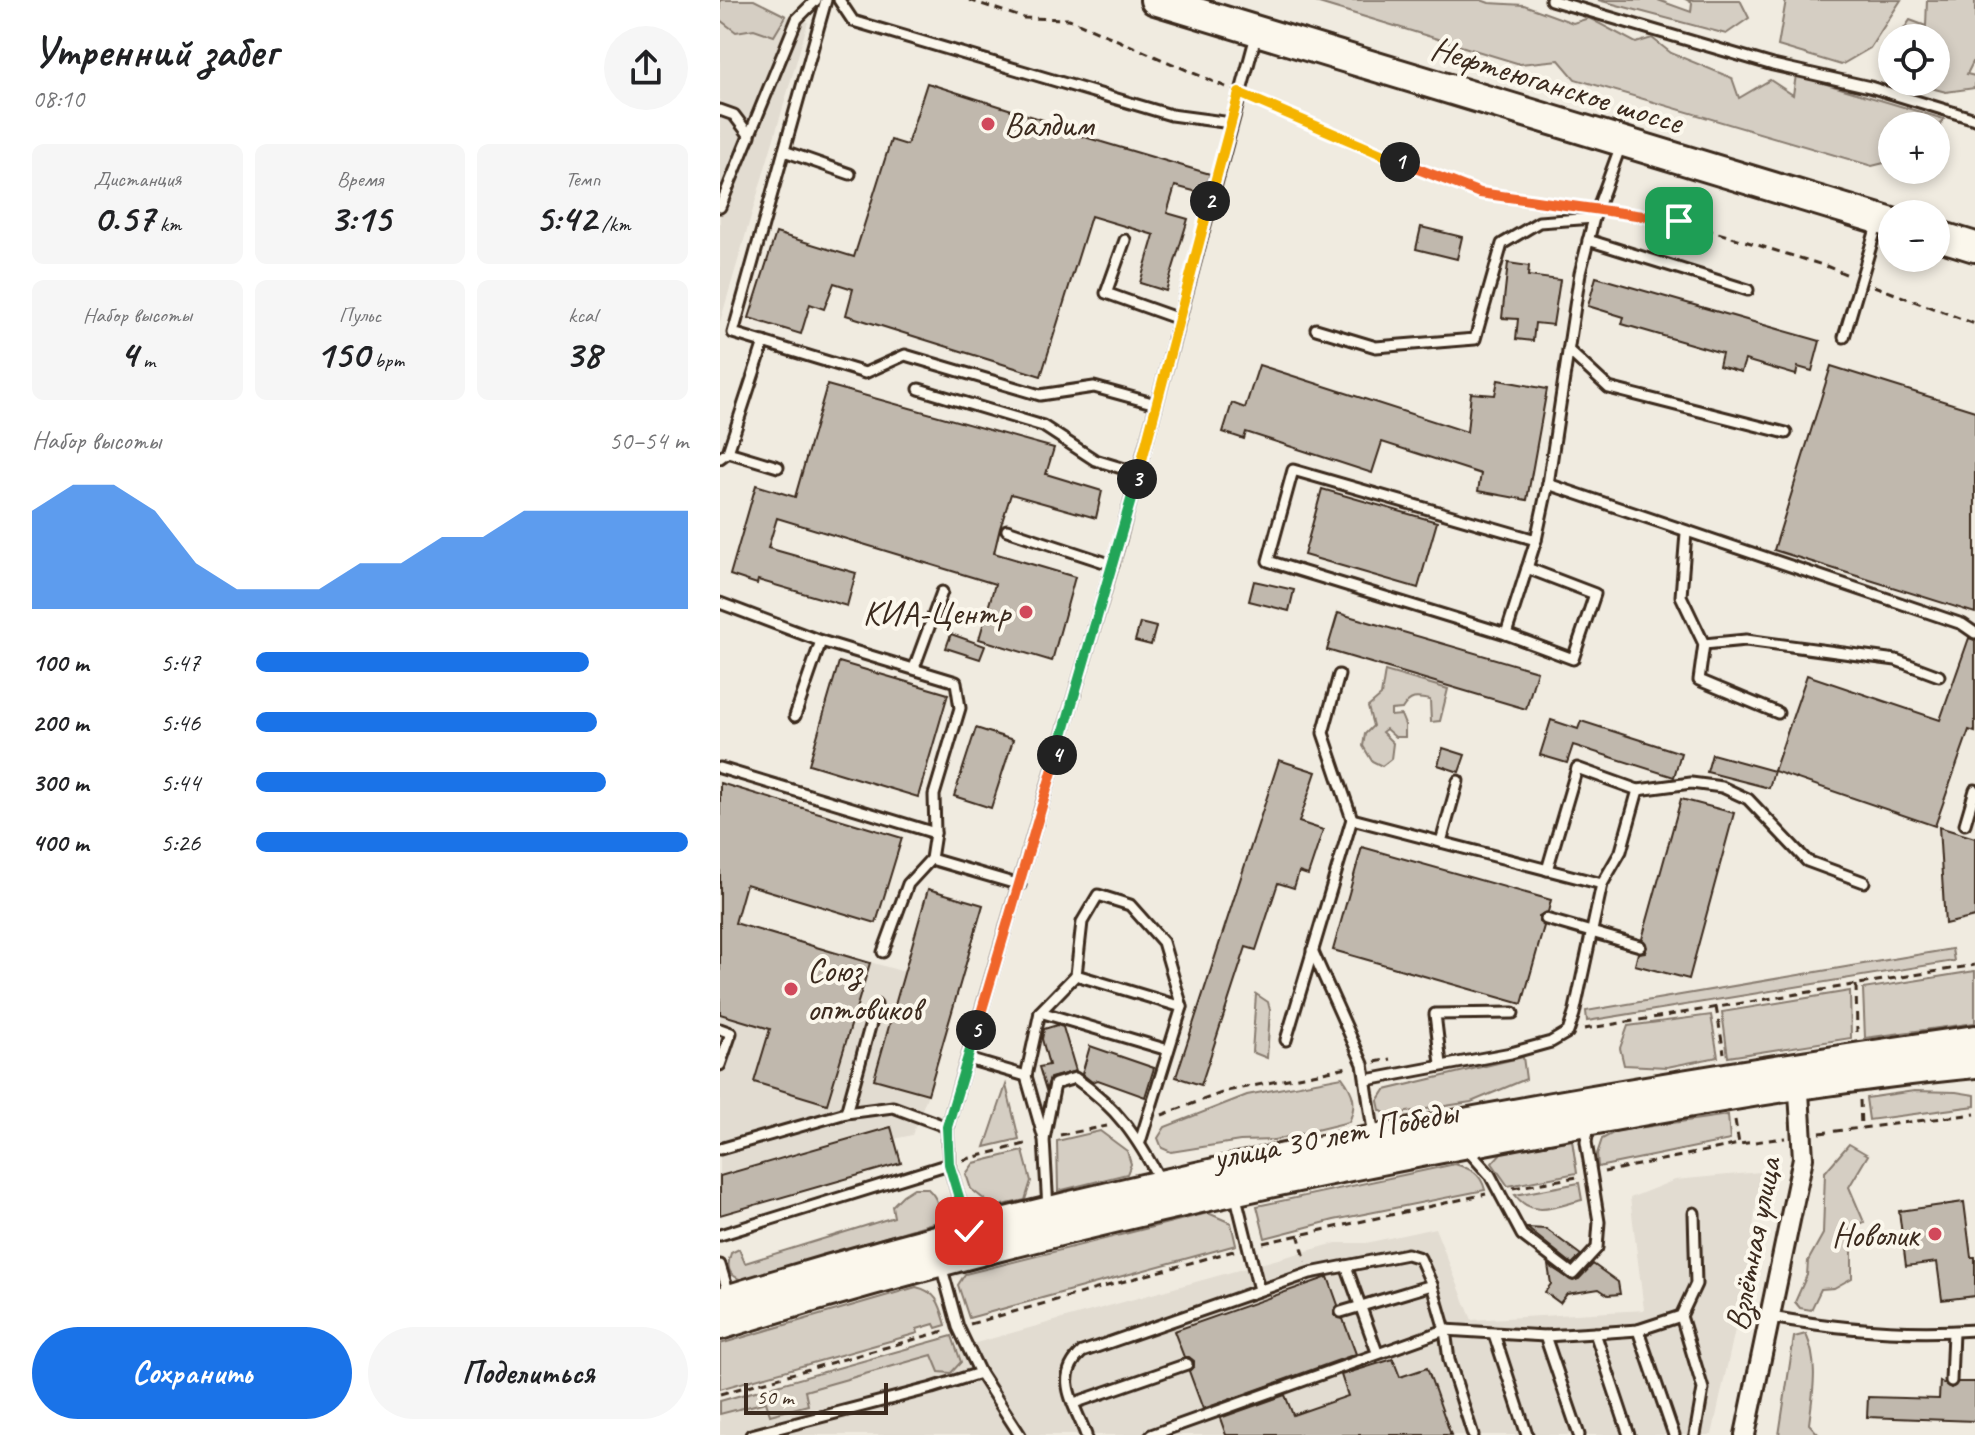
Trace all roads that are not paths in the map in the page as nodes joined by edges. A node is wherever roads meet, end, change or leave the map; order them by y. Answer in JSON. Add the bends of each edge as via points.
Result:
{"nodes":[{"id":1,"x":816,"y":0,"type":"edge"},
{"id":2,"x":826,"y":0,"type":"edge"},
{"id":3,"x":839,"y":0,"type":"edge"},
{"id":4,"x":1155,"y":0,"type":"edge"},
{"id":5,"x":1551,"y":0,"type":"edge"},
{"id":6,"x":1257,"y":30,"type":"junction"},
{"id":7,"x":720,"y":110,"type":"edge"},
{"id":8,"x":1975,"y":119,"type":"edge"},
{"id":9,"x":1231,"y":123,"type":"junction"},
{"id":10,"x":750,"y":136,"type":"junction"},
{"id":11,"x":1622,"y":142,"type":"junction"},
{"id":12,"x":784,"y":151,"type":"junction"},
{"id":13,"x":850,"y":174,"type":"dead end"},
{"id":14,"x":720,"y":207,"type":"edge"},
{"id":15,"x":1597,"y":214,"type":"junction"},
{"id":16,"x":1878,"y":219,"type":"edge"},
{"id":17,"x":1950,"y":239,"type":"edge"},
{"id":18,"x":1125,"y":240,"type":"dead end"},
{"id":19,"x":1588,"y":240,"type":"junction"},
{"id":20,"x":1878,"y":241,"type":"edge"},
{"id":21,"x":1975,"y":247,"type":"edge"},
{"id":22,"x":1748,"y":290,"type":"dead end"},
{"id":23,"x":1179,"y":319,"type":"junction"},
{"id":24,"x":1316,"y":329,"type":"dead end"},
{"id":25,"x":1844,"y":337,"type":"dead end"},
{"id":26,"x":764,"y":342,"type":"junction"},
{"id":27,"x":1568,"y":350,"type":"junction"},
{"id":28,"x":919,"y":389,"type":"dead end"},
{"id":29,"x":1156,"y":404,"type":"junction"},
{"id":30,"x":1786,"y":433,"type":"dead end"},
{"id":31,"x":724,"y":455,"type":"edge"},
{"id":32,"x":778,"y":467,"type":"dead end"},
{"id":33,"x":1138,"y":473,"type":"junction"},
{"id":34,"x":1548,"y":484,"type":"junction"},
{"id":35,"x":1007,"y":530,"type":"dead end"},
{"id":36,"x":1686,"y":533,"type":"junction"},
{"id":37,"x":1536,"y":540,"type":"junction"},
{"id":38,"x":1113,"y":565,"type":"junction"},
{"id":39,"x":1527,"y":568,"type":"junction"},
{"id":40,"x":942,"y":592,"type":"dead end"},
{"id":41,"x":720,"y":603,"type":"edge"},
{"id":42,"x":1975,"y":633,"type":"edge"},
{"id":43,"x":1506,"y":634,"type":"junction"},
{"id":44,"x":821,"y":641,"type":"junction"},
{"id":45,"x":1704,"y":644,"type":"junction"},
{"id":46,"x":914,"y":668,"type":"junction"},
{"id":47,"x":1339,"y":675,"type":"dead end"},
{"id":48,"x":1939,"y":676,"type":"dead end"},
{"id":49,"x":1778,"y":713,"type":"dead end"},
{"id":50,"x":795,"y":716,"type":"dead end"},
{"id":51,"x":720,"y":768,"type":"edge"},
{"id":52,"x":1458,"y":781,"type":"dead end"},
{"id":53,"x":1638,"y":790,"type":"junction"},
{"id":54,"x":1975,"y":790,"type":"edge"},
{"id":55,"x":1352,"y":819,"type":"junction"},
{"id":56,"x":1965,"y":824,"type":"dead end"},
{"id":57,"x":935,"y":833,"type":"junction"},
{"id":58,"x":1441,"y":842,"type":"junction"},
{"id":59,"x":931,"y":859,"type":"junction"},
{"id":60,"x":1547,"y":870,"type":"junction"},
{"id":61,"x":1864,"y":882,"type":"dead end"},
{"id":62,"x":1602,"y":884,"type":"junction"},
{"id":63,"x":1020,"y":885,"type":"junction"},
{"id":64,"x":1546,"y":919,"type":"dead end"},
{"id":65,"x":1592,"y":932,"type":"junction"},
{"id":66,"x":1640,"y":946,"type":"dead end"},
{"id":67,"x":1312,"y":950,"type":"junction"},
{"id":68,"x":883,"y":952,"type":"dead end"},
{"id":69,"x":1076,"y":975,"type":"junction"},
{"id":70,"x":876,"y":1005,"type":"dead end"},
{"id":71,"x":1182,"y":1007,"type":"junction"},
{"id":72,"x":1040,"y":1012,"type":"junction"},
{"id":73,"x":1513,"y":1013,"type":"dead end"},
{"id":74,"x":720,"y":1029,"type":"edge"},
{"id":75,"x":1975,"y":1039,"type":"edge"},
{"id":76,"x":1286,"y":1040,"type":"dead end"},
{"id":77,"x":1168,"y":1050,"type":"junction"},
{"id":78,"x":968,"y":1059,"type":"junction"},
{"id":79,"x":1441,"y":1064,"type":"junction"},
{"id":80,"x":1975,"y":1064,"type":"edge"},
{"id":81,"x":720,"y":1065,"type":"edge"},
{"id":82,"x":1026,"y":1076,"type":"junction"},
{"id":83,"x":1798,"y":1076,"type":"junction"},
{"id":84,"x":1367,"y":1080,"type":"junction"},
{"id":85,"x":846,"y":1113,"type":"junction"},
{"id":86,"x":1590,"y":1121,"type":"junction"},
{"id":87,"x":947,"y":1127,"type":"junction"},
{"id":88,"x":1374,"y":1137,"type":"junction"},
{"id":89,"x":1044,"y":1139,"type":"junction"},
{"id":90,"x":1140,"y":1142,"type":"junction"},
{"id":91,"x":1463,"y":1145,"type":"junction"},
{"id":92,"x":720,"y":1149,"type":"edge"},
{"id":93,"x":949,"y":1164,"type":"junction"},
{"id":94,"x":1161,"y":1182,"type":"junction"},
{"id":95,"x":1235,"y":1190,"type":"junction"},
{"id":96,"x":1048,"y":1210,"type":"junction"},
{"id":97,"x":1694,"y":1213,"type":"dead end"},
{"id":98,"x":969,"y":1231,"type":"junction"},
{"id":99,"x":720,"y":1235,"type":"edge"},
{"id":100,"x":940,"y":1263,"type":"junction"},
{"id":101,"x":720,"y":1265,"type":"edge"},
{"id":102,"x":1346,"y":1266,"type":"junction"},
{"id":103,"x":1432,"y":1285,"type":"junction"},
{"id":104,"x":1259,"y":1290,"type":"junction"},
{"id":105,"x":725,"y":1299,"type":"edge"},
{"id":106,"x":1362,"y":1305,"type":"junction"},
{"id":107,"x":1341,"y":1312,"type":"dead end"},
{"id":108,"x":1681,"y":1316,"type":"junction"},
{"id":109,"x":1771,"y":1317,"type":"junction"},
{"id":110,"x":720,"y":1326,"type":"edge"},
{"id":111,"x":1445,"y":1330,"type":"junction"},
{"id":112,"x":1638,"y":1330,"type":"junction"},
{"id":113,"x":1975,"y":1330,"type":"edge"},
{"id":114,"x":1953,"y":1332,"type":"junction"},
{"id":115,"x":1595,"y":1333,"type":"junction"},
{"id":116,"x":1494,"y":1334,"type":"junction"},
{"id":117,"x":1545,"y":1336,"type":"junction"},
{"id":118,"x":1377,"y":1352,"type":"junction"},
{"id":119,"x":1187,"y":1364,"type":"dead end"},
{"id":120,"x":980,"y":1373,"type":"junction"},
{"id":121,"x":1951,"y":1381,"type":"dead end"},
{"id":122,"x":1074,"y":1403,"type":"junction"},
{"id":123,"x":751,"y":1435,"type":"edge"},
{"id":124,"x":1020,"y":1435,"type":"edge"},
{"id":125,"x":1086,"y":1435,"type":"edge"},
{"id":126,"x":1151,"y":1435,"type":"edge"},
{"id":127,"x":1473,"y":1435,"type":"edge"},
{"id":128,"x":1527,"y":1435,"type":"edge"},
{"id":129,"x":1579,"y":1435,"type":"edge"},
{"id":130,"x":1629,"y":1435,"type":"edge"},
{"id":131,"x":1674,"y":1435,"type":"edge"},
{"id":132,"x":1695,"y":1435,"type":"edge"},
{"id":133,"x":1745,"y":1435,"type":"edge"}],
"edges":[{"from":1,"to":10,"type":"lane","via":[[797,19]]},
{"from":2,"to":12,"type":"lane"},
{"from":3,"to":9,"type":"lane","via":[[853,21],[1171,115]]},
{"from":4,"to":6,"type":"main road","name":"Нефтеюганское шоссе"},
{"from":5,"to":8,"type":"lane"},
{"from":6,"to":9,"type":"lane"},
{"from":6,"to":11,"type":"main road","name":"Нефтеюганское шоссе"},
{"from":7,"to":10,"type":"lane","via":[[734,115]]},
{"from":9,"to":23,"type":"lane"},
{"from":10,"to":14,"type":"lane"},
{"from":11,"to":15,"type":"lane"},
{"from":11,"to":16,"type":"main road","name":"Нефтеюганское шоссе"},
{"from":12,"to":13,"type":"lane"},
{"from":12,"to":26,"type":"lane","via":[[733,333]]},
{"from":15,"to":19,"type":"lane"},
{"from":15,"to":24,"type":"lane","via":[[1539,222],[1502,244],[1475,339],[1376,347]]},
{"from":17,"to":21,"type":"main road"},
{"from":18,"to":23,"type":"lane","via":[[1106,293]]},
{"from":19,"to":22,"type":"lane"},
{"from":19,"to":27,"type":"lane"},
{"from":20,"to":25,"type":"lane"},
{"from":23,"to":29,"type":"lane"},
{"from":26,"to":29,"type":"lane","via":[[865,373],[905,355],[1040,395],[1094,387]]},
{"from":26,"to":31,"type":"lane"},
{"from":27,"to":30,"type":"lane","via":[[1609,388]]},
{"from":27,"to":34,"type":"lane"},
{"from":28,"to":33,"type":"lane","via":[[1043,426],[1095,460]]},
{"from":29,"to":33,"type":"lane"},
{"from":31,"to":32,"type":"lane"},
{"from":33,"to":38,"type":"lane"},
{"from":34,"to":36,"type":"lane"},
{"from":34,"to":37,"type":"lane"},
{"from":35,"to":38,"type":"lane"},
{"from":36,"to":42,"type":"lane","via":[[1962,624]]},
{"from":36,"to":45,"type":"lane","via":[[1681,596]]},
{"from":37,"to":39,"type":"lane"},
{"from":37,"to":43,"type":"lane","via":[[1293,470],[1268,561]]},
{"from":38,"to":63,"type":"lane"},
{"from":39,"to":43,"type":"lane"},
{"from":39,"to":43,"type":"lane","via":[[1595,594],[1573,659]]},
{"from":40,"to":46,"type":"lane"},
{"from":41,"to":44,"type":"lane"},
{"from":44,"to":46,"type":"lane"},
{"from":44,"to":50,"type":"lane"},
{"from":45,"to":48,"type":"lane","via":[[1746,640],[1896,660]]},
{"from":45,"to":49,"type":"lane","via":[[1699,680]]},
{"from":46,"to":57,"type":"lane","via":[[956,682],[960,708],[934,795]]},
{"from":47,"to":55,"type":"lane","via":[[1323,733]]},
{"from":51,"to":57,"type":"lane"},
{"from":52,"to":58,"type":"lane"},
{"from":53,"to":60,"type":"lane","via":[[1577,768]]},
{"from":53,"to":61,"type":"lane","via":[[1691,783],[1722,787],[1748,799],[1807,861]]},
{"from":53,"to":62,"type":"lane","via":[[1621,851]]},
{"from":54,"to":56,"type":"lane"},
{"from":55,"to":58,"type":"lane"},
{"from":55,"to":67,"type":"lane"},
{"from":57,"to":59,"type":"lane"},
{"from":58,"to":60,"type":"lane"},
{"from":59,"to":63,"type":"lane"},
{"from":59,"to":68,"type":"lane","via":[[908,884]]},
{"from":60,"to":62,"type":"lane"},
{"from":62,"to":65,"type":"lane"},
{"from":63,"to":78,"type":"lane"},
{"from":64,"to":65,"type":"lane"},
{"from":65,"to":66,"type":"lane"},
{"from":65,"to":79,"type":"lane","via":[[1568,1032],[1511,1053]]},
{"from":67,"to":76,"type":"lane"},
{"from":67,"to":84,"type":"lane"},
{"from":69,"to":71,"type":"lane"},
{"from":69,"to":71,"type":"lane","via":[[1082,922],[1098,895],[1130,905],[1163,942]]},
{"from":69,"to":72,"type":"lane"},
{"from":70,"to":85,"type":"lane"},
{"from":71,"to":77,"type":"lane"},
{"from":72,"to":77,"type":"lane"},
{"from":72,"to":82,"type":"lane"},
{"from":73,"to":79,"type":"lane","via":[[1435,1014]]},
{"from":74,"to":81,"type":"lane","via":[[731,1033]]},
{"from":75,"to":83,"type":"main road","name":"улица 30 лет Победы"},
{"from":77,"to":90,"type":"lane"},
{"from":78,"to":82,"type":"lane"},
{"from":78,"to":87,"type":"lane"},
{"from":79,"to":84,"type":"lane"},
{"from":80,"to":83,"type":"main road","name":"улица 30 лет Победы"},
{"from":82,"to":89,"type":"lane"},
{"from":83,"to":86,"type":"main road","name":"улица 30 лет Победы"},
{"from":83,"to":88,"type":"main road","name":"улица 30 лет Победы","via":[[1525,1109]]},
{"from":83,"to":109,"type":"street","name":"Взлётная улица","via":[[1803,1158]]},
{"from":84,"to":88,"type":"lane"},
{"from":85,"to":87,"type":"lane","via":[[893,1107]]},
{"from":85,"to":92,"type":"lane"},
{"from":86,"to":91,"type":"main road","name":"улица 30 лет Победы"},
{"from":86,"to":91,"type":"lane","via":[[1586,1142],[1599,1222],[1597,1248],[1573,1274],[1522,1235],[1490,1175]]},
{"from":87,"to":93,"type":"lane"},
{"from":88,"to":94,"type":"main road","name":"улица 30 лет Победы"},
{"from":89,"to":90,"type":"lane","via":[[1055,1084],[1075,1078],[1100,1096]]},
{"from":89,"to":96,"type":"lane"},
{"from":90,"to":94,"type":"lane"},
{"from":91,"to":95,"type":"main road","name":"улица 30 лет Победы"},
{"from":93,"to":98,"type":"lane"},
{"from":93,"to":99,"type":"lane"},
{"from":94,"to":96,"type":"main road","name":"улица 30 лет Победы"},
{"from":95,"to":100,"type":"main road","name":"улица 30 лет Победы"},
{"from":95,"to":104,"type":"lane"},
{"from":96,"to":98,"type":"main road","name":"улица 30 лет Победы"},
{"from":97,"to":108,"type":"lane","via":[[1696,1284]]},
{"from":98,"to":105,"type":"main road","name":"улица 30 лет Победы"},
{"from":100,"to":110,"type":"main road","name":"улица 30 лет Победы"},
{"from":100,"to":120,"type":"lane","via":[[958,1327]]},
{"from":101,"to":105,"type":"lane"},
{"from":102,"to":103,"type":"lane","via":[[1407,1254],[1420,1258]]},
{"from":102,"to":104,"type":"lane"},
{"from":102,"to":106,"type":"lane"},
{"from":103,"to":106,"type":"lane"},
{"from":103,"to":111,"type":"lane"},
{"from":104,"to":122,"type":"lane","via":[[1082,1352],[1070,1363],[1066,1380]]},
{"from":106,"to":107,"type":"lane"},
{"from":106,"to":118,"type":"lane"},
{"from":108,"to":112,"type":"lane"},
{"from":108,"to":132,"type":"lane","via":[[1703,1389]]},
{"from":109,"to":114,"type":"lane","via":[[1889,1331]]},
{"from":109,"to":133,"type":"street","name":"Взлётная улица"},
{"from":111,"to":116,"type":"lane"},
{"from":111,"to":118,"type":"lane"},
{"from":111,"to":127,"type":"lane"},
{"from":112,"to":115,"type":"lane"},
{"from":112,"to":131,"type":"lane"},
{"from":113,"to":114,"type":"lane"},
{"from":114,"to":121,"type":"lane"},
{"from":115,"to":117,"type":"lane"},
{"from":115,"to":130,"type":"lane"},
{"from":116,"to":117,"type":"lane"},
{"from":116,"to":128,"type":"lane"},
{"from":117,"to":129,"type":"lane"},
{"from":118,"to":126,"type":"lane"},
{"from":119,"to":122,"type":"lane"},
{"from":120,"to":123,"type":"lane"},
{"from":120,"to":124,"type":"lane"},
{"from":122,"to":125,"type":"lane"}]}
